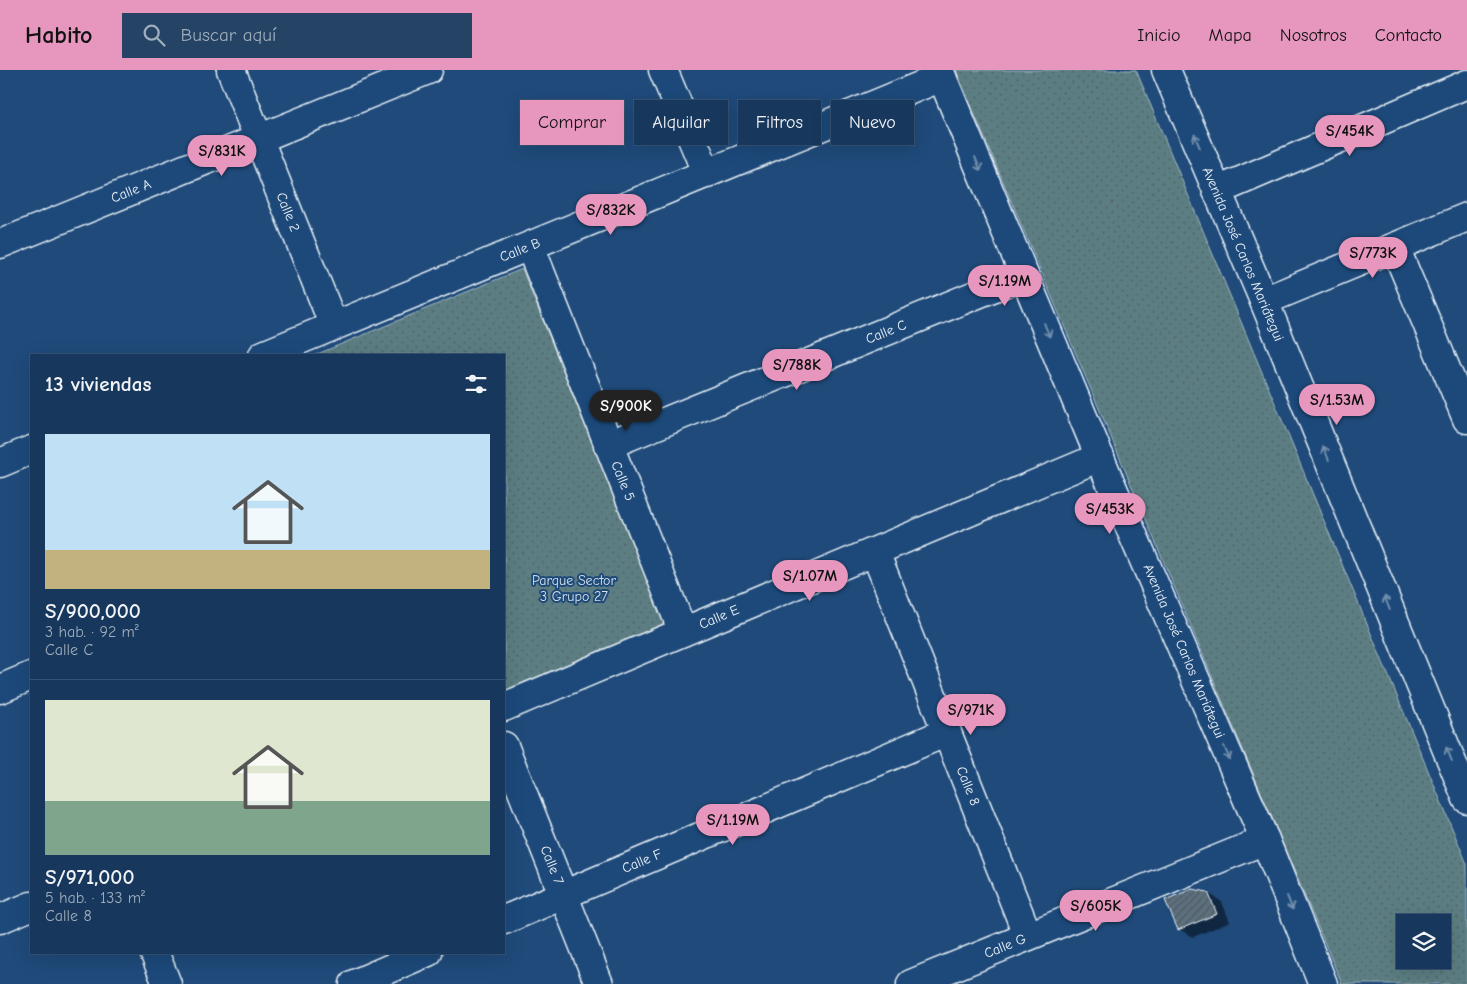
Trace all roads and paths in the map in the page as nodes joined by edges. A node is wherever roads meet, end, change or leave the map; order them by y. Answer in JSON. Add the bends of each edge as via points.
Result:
{"nodes":[{"id":1,"x":231,"y":70,"type":"edge"},
{"id":2,"x":428,"y":70,"type":"edge"},
{"id":3,"x":663,"y":70,"type":"edge"},
{"id":4,"x":1166,"y":70,"type":"edge"},
{"id":5,"x":941,"y":74,"type":"edge"},
{"id":6,"x":1467,"y":84,"type":"edge"},
{"id":7,"x":259,"y":139,"type":"junction"},
{"id":8,"x":707,"y":174,"type":"junction"},
{"id":9,"x":1217,"y":191,"type":"junction"},
{"id":10,"x":1467,"y":217,"type":"edge"},
{"id":11,"x":0,"y":244,"type":"edge"},
{"id":12,"x":530,"y":246,"type":"junction"},
{"id":13,"x":1395,"y":247,"type":"junction"},
{"id":14,"x":1024,"y":276,"type":"junction"},
{"id":15,"x":1264,"y":301,"type":"junction"},
{"id":16,"x":334,"y":326,"type":"junction"},
{"id":17,"x":266,"y":354,"type":"edge"},
{"id":18,"x":1467,"y":419,"type":"edge"},
{"id":19,"x":608,"y":445,"type":"junction"},
{"id":20,"x":30,"y":450,"type":"edge"},
{"id":21,"x":1100,"y":457,"type":"junction"},
{"id":22,"x":0,"y":463,"type":"edge"},
{"id":23,"x":875,"y":552,"type":"junction"},
{"id":24,"x":683,"y":632,"type":"junction"},
{"id":25,"x":30,"y":676,"type":"edge"},
{"id":26,"x":0,"y":689,"type":"edge"},
{"id":27,"x":505,"y":707,"type":"edge"},
{"id":28,"x":946,"y":732,"type":"junction"},
{"id":29,"x":505,"y":748,"type":"edge"},
{"id":30,"x":1467,"y":799,"type":"edge"},
{"id":31,"x":1265,"y":840,"type":"junction"},
{"id":32,"x":564,"y":895,"type":"junction"},
{"id":33,"x":30,"y":906,"type":"edge"},
{"id":34,"x":0,"y":919,"type":"edge"},
{"id":35,"x":505,"y":920,"type":"edge"},
{"id":36,"x":1028,"y":936,"type":"junction"},
{"id":37,"x":155,"y":954,"type":"edge"},
{"id":38,"x":423,"y":954,"type":"edge"},
{"id":39,"x":167,"y":984,"type":"edge"},
{"id":40,"x":354,"y":984,"type":"edge"},
{"id":41,"x":599,"y":984,"type":"edge"},
{"id":42,"x":911,"y":984,"type":"edge"},
{"id":43,"x":1323,"y":984,"type":"edge"}],
"edges":[{"from":1,"to":7,"type":"street","name":"Calle 2"},
{"from":2,"to":7,"type":"street","name":"Calle A"},
{"from":3,"to":8,"type":"street"},
{"from":9,"to":4,"type":"street","name":"Avenida José Carlos Mariátegui","one_way":true},
{"from":5,"to":8,"type":"street","name":"Calle B"},
{"from":5,"to":14,"type":"street","name":"Avenida José Carlos Mariátegui","one_way":true},
{"from":6,"to":9,"type":"street"},
{"from":7,"to":11,"type":"street","name":"Calle A"},
{"from":7,"to":16,"type":"street","name":"Calle 2"},
{"from":8,"to":12,"type":"street","name":"Calle B"},
{"from":9,"to":15,"type":"street","name":"Avenida José Carlos Mariátegui"},
{"from":10,"to":13,"type":"street"},
{"from":12,"to":16,"type":"street","name":"Calle B"},
{"from":12,"to":19,"type":"street","name":"Calle 5"},
{"from":13,"to":15,"type":"street"},
{"from":13,"to":18,"type":"street"},
{"from":14,"to":19,"type":"street","name":"Calle C"},
{"from":14,"to":21,"type":"street","name":"Avenida José Carlos Mariátegui","one_way":true},
{"from":30,"to":15,"type":"street","name":"Avenida José Carlos Mariátegui","one_way":true},
{"from":16,"to":17,"type":"street","name":"Calle B"},
{"from":19,"to":24,"type":"street","name":"Calle 5"},
{"from":20,"to":22,"type":"street"},
{"from":21,"to":23,"type":"street","name":"Calle E"},
{"from":21,"to":31,"type":"street","name":"Avenida José Carlos Mariátegui","one_way":true},
{"from":23,"to":24,"type":"street","name":"Calle E"},
{"from":23,"to":28,"type":"street","name":"Calle 8"},
{"from":24,"to":27,"type":"street","name":"Calle E"},
{"from":25,"to":26,"type":"street"},
{"from":28,"to":32,"type":"street","name":"Calle F"},
{"from":28,"to":36,"type":"street","name":"Calle 8"},
{"from":29,"to":32,"type":"street","name":"Calle 7"},
{"from":31,"to":36,"type":"street","name":"Calle G"},
{"from":31,"to":43,"type":"street","name":"Avenida José Carlos Mariátegui","one_way":true},
{"from":32,"to":35,"type":"street","name":"Calle F"},
{"from":32,"to":41,"type":"street","name":"Calle 7"},
{"from":33,"to":34,"type":"street"},
{"from":36,"to":42,"type":"street","name":"Calle G"},
{"from":37,"to":39,"type":"street"},
{"from":38,"to":40,"type":"street"}]}
